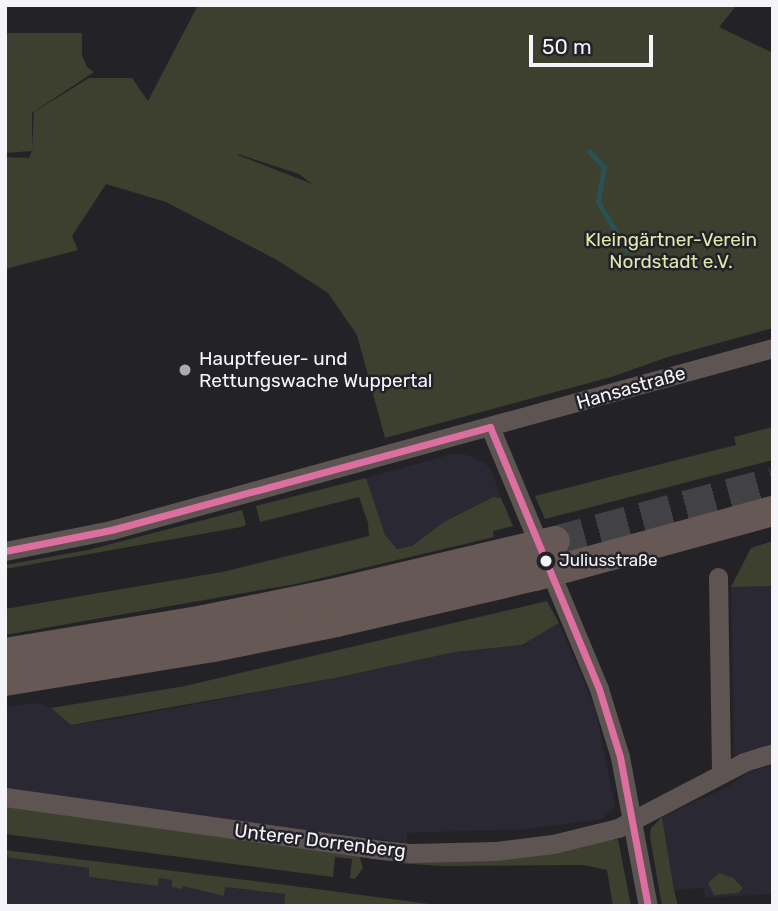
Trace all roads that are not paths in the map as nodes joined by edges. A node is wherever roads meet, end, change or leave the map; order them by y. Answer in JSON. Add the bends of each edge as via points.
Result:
{"nodes":[{"id":1,"x":773,"y":348,"type":"edge"},
{"id":2,"x":490,"y":427,"type":"junction"},
{"id":3,"x":773,"y":511,"type":"edge"},
{"id":4,"x":5,"y":551,"type":"edge"},
{"id":5,"x":529,"y":562,"type":"junction"},
{"id":6,"x":718,"y":577,"type":"dead end"},
{"id":7,"x":5,"y":653,"type":"edge"},
{"id":8,"x":5,"y":681,"type":"edge"},
{"id":9,"x":773,"y":753,"type":"edge"},
{"id":10,"x":721,"y":774,"type":"junction"},
{"id":11,"x":5,"y":797,"type":"edge"},
{"id":12,"x":631,"y":818,"type":"junction"},
{"id":13,"x":648,"y":906,"type":"edge"}],
"edges":[{"from":1,"to":2,"type":"street","name":"Hansastraße"},
{"from":2,"to":4,"type":"street","name":"Hansastraße","via":[[111,530]]},
{"from":2,"to":12,"type":"street","via":[[599,689],[620,757]]},
{"from":3,"to":5,"type":"highway"},
{"from":5,"to":7,"type":"highway"},
{"from":5,"to":8,"type":"highway","via":[[225,644]]},
{"from":6,"to":10,"type":"street"},
{"from":9,"to":10,"type":"street"},
{"from":10,"to":12,"type":"street"},
{"from":11,"to":12,"type":"street","name":"Unterer Dorrenberg","via":[[412,853],[553,844],[618,828]]},
{"from":12,"to":13,"type":"street"}]}
